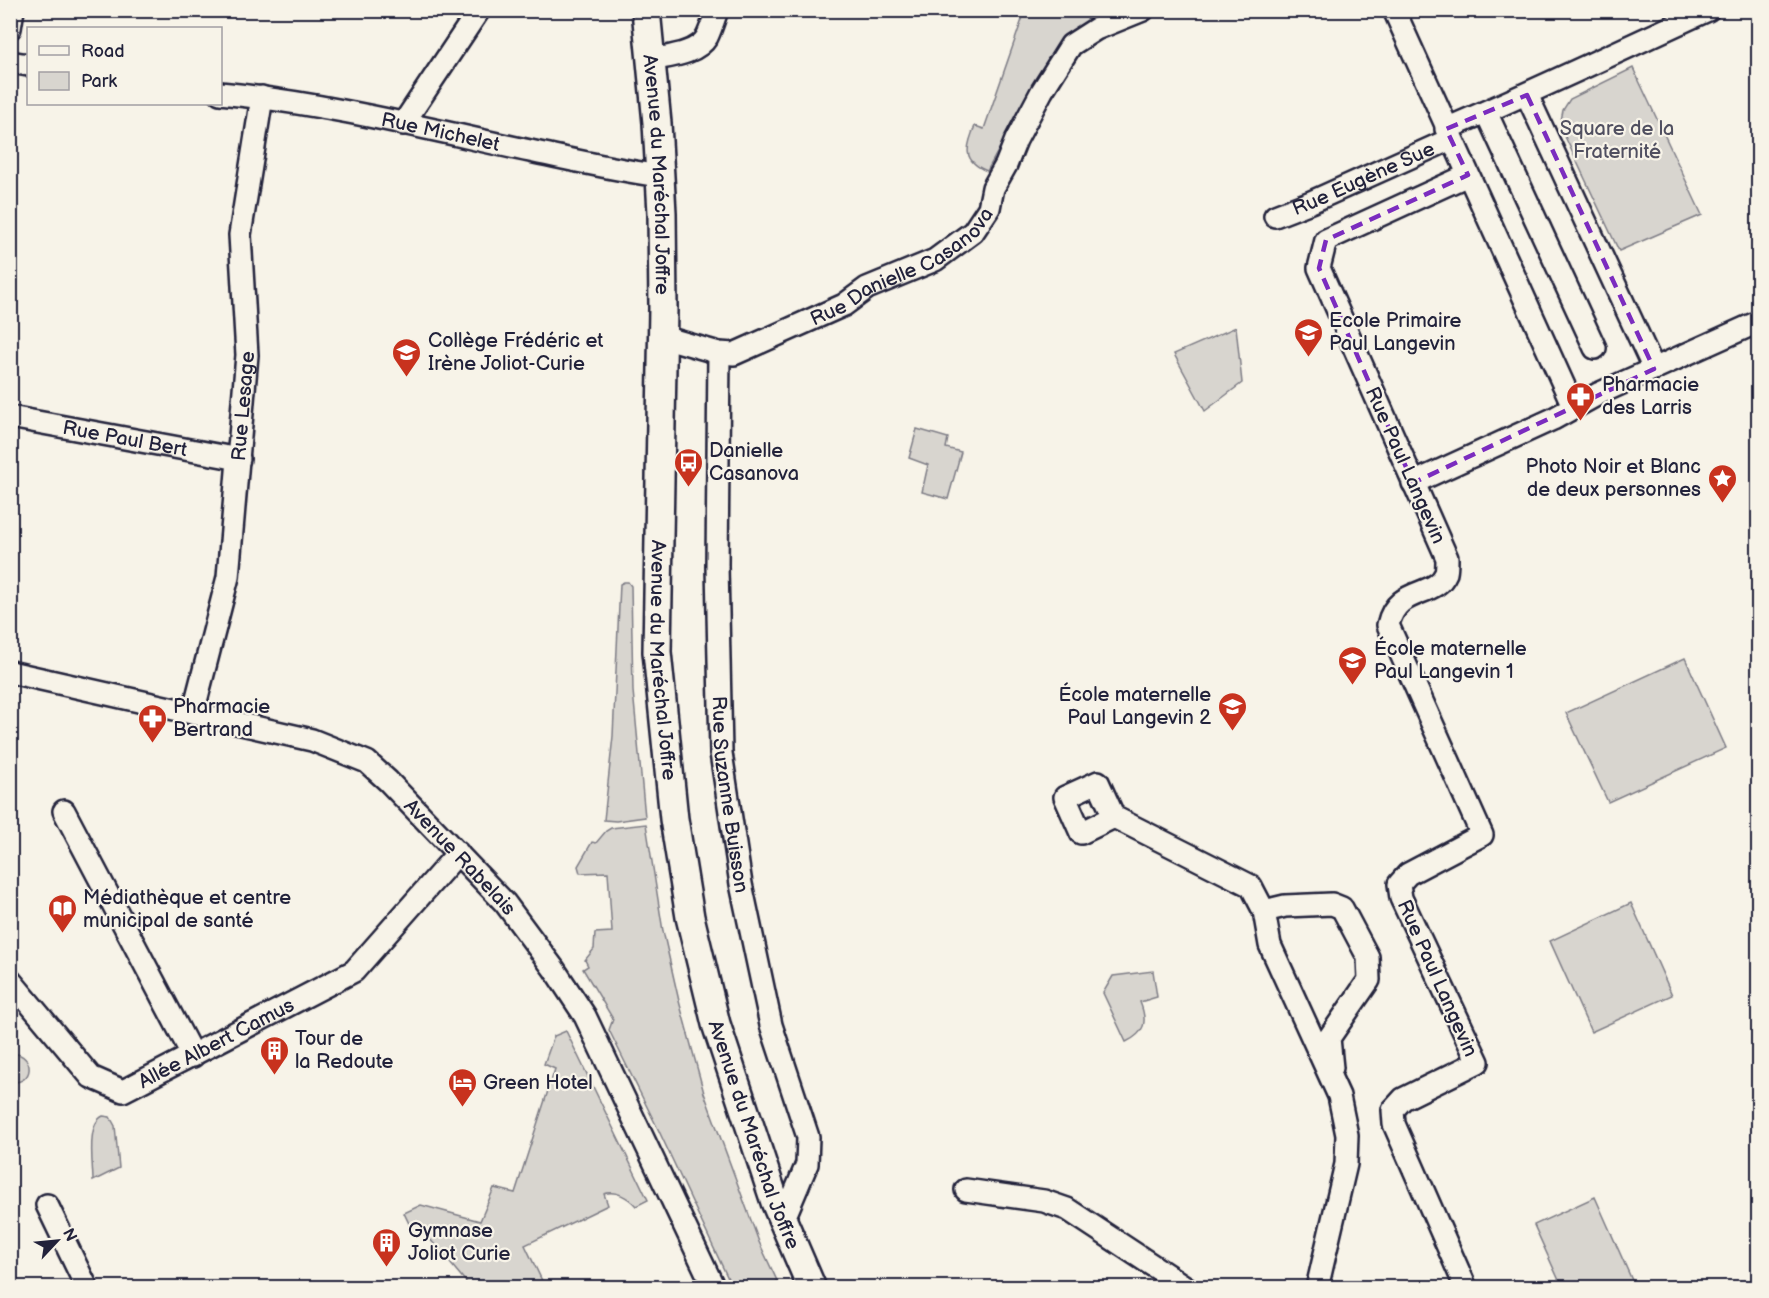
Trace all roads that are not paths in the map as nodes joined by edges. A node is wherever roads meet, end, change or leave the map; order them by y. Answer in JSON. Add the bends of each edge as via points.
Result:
{"nodes":[{"id":1,"x":13,"y":10,"type":"edge"},
{"id":2,"x":478,"y":10,"type":"edge"},
{"id":3,"x":646,"y":10,"type":"edge"},
{"id":4,"x":717,"y":10,"type":"edge"},
{"id":5,"x":1143,"y":10,"type":"edge"},
{"id":6,"x":1394,"y":10,"type":"edge"},
{"id":7,"x":1699,"y":12,"type":"edge"},
{"id":8,"x":10,"y":28,"type":"edge"},
{"id":9,"x":651,"y":60,"type":"junction"},
{"id":10,"x":10,"y":62,"type":"edge"},
{"id":11,"x":27,"y":65,"type":"edge"},
{"id":12,"x":222,"y":93,"type":"edge"},
{"id":13,"x":1527,"y":95,"type":"junction"},
{"id":14,"x":262,"y":97,"type":"junction"},
{"id":15,"x":1486,"y":112,"type":"junction"},
{"id":16,"x":404,"y":124,"type":"junction"},
{"id":17,"x":1449,"y":134,"type":"junction"},
{"id":18,"x":1468,"y":175,"type":"junction"},
{"id":19,"x":660,"y":176,"type":"junction"},
{"id":20,"x":1275,"y":216,"type":"dead end"},
{"id":21,"x":1758,"y":322,"type":"edge"},
{"id":22,"x":663,"y":337,"type":"junction"},
{"id":23,"x":1595,"y":348,"type":"dead end"},
{"id":24,"x":719,"y":353,"type":"junction"},
{"id":25,"x":1654,"y":369,"type":"junction"},
{"id":26,"x":1574,"y":408,"type":"junction"},
{"id":27,"x":10,"y":417,"type":"edge"},
{"id":28,"x":239,"y":459,"type":"junction"},
{"id":29,"x":1413,"y":483,"type":"junction"},
{"id":30,"x":10,"y":672,"type":"edge"},
{"id":31,"x":192,"y":713,"type":"junction"},
{"id":32,"x":64,"y":811,"type":"dead end"},
{"id":33,"x":1114,"y":817,"type":"dead end"},
{"id":34,"x":458,"y":853,"type":"junction"},
{"id":35,"x":1264,"y":911,"type":"junction"},
{"id":36,"x":10,"y":980,"type":"edge"},
{"id":37,"x":193,"y":1056,"type":"junction"},
{"id":38,"x":1333,"y":1080,"type":"junction"},
{"id":39,"x":966,"y":1190,"type":"dead end"},
{"id":40,"x":47,"y":1205,"type":"dead end"},
{"id":41,"x":783,"y":1221,"type":"junction"},
{"id":42,"x":87,"y":1287,"type":"edge"},
{"id":43,"x":714,"y":1287,"type":"edge"},
{"id":44,"x":813,"y":1287,"type":"edge"},
{"id":45,"x":1186,"y":1287,"type":"edge"},
{"id":46,"x":1317,"y":1287,"type":"edge"},
{"id":47,"x":1466,"y":1287,"type":"edge"}],
"edges":[{"from":1,"to":8,"type":"street"},
{"from":2,"to":16,"type":"street"},
{"from":3,"to":9,"type":"main road","name":"Avenue du Maréchal Joffre"},
{"from":4,"to":9,"type":"street","via":[[706,39],[694,49]]},
{"from":5,"to":24,"type":"street","name":"Rue Danielle Casanova","via":[[1096,29],[1071,45],[1016,140],[993,188],[989,208],[973,232],[935,260],[867,288],[844,305],[734,354]]},
{"from":6,"to":17,"type":"street"},
{"from":7,"to":13,"type":"street","name":"Rue Eugène Sue"},
{"from":9,"to":19,"type":"main road","name":"Avenue du Maréchal Joffre"},
{"from":10,"to":11,"type":"street"},
{"from":12,"to":14,"type":"street","name":"Rue Michelet"},
{"from":13,"to":15,"type":"street","name":"Rue Eugène Sue"},
{"from":13,"to":25,"type":"street"},
{"from":14,"to":16,"type":"street","name":"Rue Michelet"},
{"from":14,"to":28,"type":"street","name":"Rue Lesage","via":[[240,235],[247,355]]},
{"from":15,"to":17,"type":"street","name":"Rue Eugène Sue"},
{"from":15,"to":23,"type":"street"},
{"from":16,"to":19,"type":"street","name":"Rue Michelet"},
{"from":17,"to":18,"type":"street"},
{"from":17,"to":20,"type":"street","name":"Rue Eugène Sue"},
{"from":18,"to":26,"type":"street"},
{"from":18,"to":29,"type":"street","name":"Rue Paul Langevin","via":[[1326,240],[1319,267]]},
{"from":19,"to":22,"type":"main road","name":"Avenue du Maréchal Joffre"},
{"from":21,"to":25,"type":"street"},
{"from":22,"to":24,"type":"street","name":"Rue Danielle Casanova"},
{"from":22,"to":41,"type":"main road","name":"Avenue du Maréchal Joffre","via":[[657,652],[674,824],[690,917],[716,1024]]},
{"from":24,"to":41,"type":"street","name":"Rue Suzanne Buisson","via":[[717,566],[721,753],[741,884],[771,1025],[808,1137],[807,1164]]},
{"from":25,"to":26,"type":"street"},
{"from":26,"to":29,"type":"street"},
{"from":27,"to":28,"type":"street","name":"Rue Paul Bert"},
{"from":28,"to":31,"type":"street","name":"Rue Lesage","via":[[228,577]]},
{"from":29,"to":47,"type":"street","name":"Rue Paul Langevin","via":[[1447,558],[1446,572],[1438,584],[1399,603],[1391,612],[1389,625],[1482,835],[1408,874],[1400,884],[1401,898],[1478,1062],[1403,1099],[1393,1110],[1394,1124]]},
{"from":30,"to":31,"type":"street","name":"Avenue Rabelais"},
{"from":31,"to":34,"type":"street","name":"Avenue Rabelais","via":[[312,740],[367,762]]},
{"from":32,"to":37,"type":"street"},
{"from":33,"to":35,"type":"street","via":[[1251,886]]},
{"from":34,"to":37,"type":"street","name":"Allée Albert Camus","via":[[354,971]]},
{"from":34,"to":43,"type":"street","name":"Avenue Rabelais","via":[[505,903],[585,1016]]},
{"from":35,"to":38,"type":"street","via":[[1270,945]]},
{"from":35,"to":38,"type":"street","via":[[1332,904],[1342,909],[1368,957],[1370,980],[1329,1038]]},
{"from":36,"to":37,"type":"street","name":"Allée Albert Camus","via":[[91,1077],[123,1091]]},
{"from":38,"to":46,"type":"street","via":[[1345,1120],[1346,1164]]},
{"from":39,"to":45,"type":"street","via":[[1044,1201],[1067,1209]]},
{"from":40,"to":42,"type":"street"},
{"from":41,"to":44,"type":"main road","name":"Avenue du Maréchal Joffre"}]}
